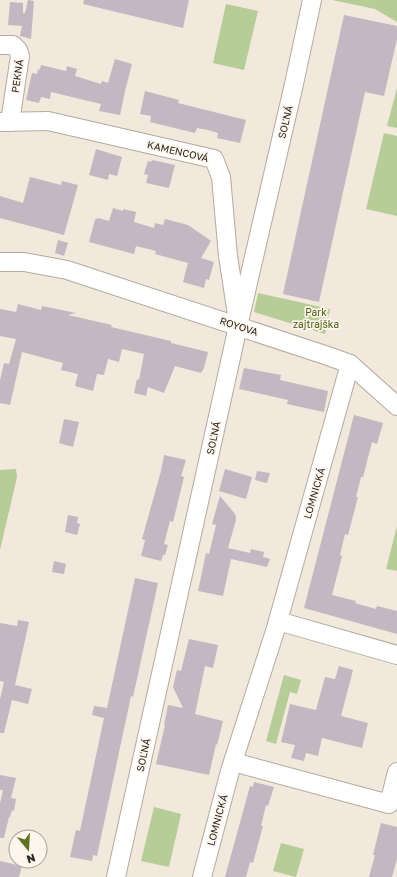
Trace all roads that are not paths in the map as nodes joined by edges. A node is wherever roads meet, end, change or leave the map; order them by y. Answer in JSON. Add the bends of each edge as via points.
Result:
{"nodes":[{"id":1,"x":312,"y":0,"type":"edge"},
{"id":2,"x":0,"y":45,"type":"edge"},
{"id":3,"x":5,"y":122,"type":"edge"},
{"id":4,"x":228,"y":256,"type":"junction"},
{"id":5,"x":0,"y":262,"type":"edge"},
{"id":6,"x":253,"y":262,"type":"junction"},
{"id":7,"x":238,"y":326,"type":"junction"},
{"id":8,"x":350,"y":364,"type":"junction"},
{"id":9,"x":397,"y":406,"type":"edge"},
{"id":10,"x":278,"y":621,"type":"junction"},
{"id":11,"x":397,"y":655,"type":"edge"},
{"id":12,"x":233,"y":762,"type":"junction"},
{"id":13,"x":397,"y":772,"type":"edge"},
{"id":14,"x":116,"y":877,"type":"edge"},
{"id":15,"x":202,"y":877,"type":"edge"}],
"edges":[{"from":1,"to":6,"type":"street","name":"SOĽNÁ"},
{"from":2,"to":3,"type":"street","name":"PEKNÁ","via":[[13,45],[20,56]]},
{"from":3,"to":4,"type":"street","name":"KAMENCOVÁ","via":[[48,121],[214,159],[222,176]]},
{"from":4,"to":6,"type":"street"},
{"from":4,"to":7,"type":"street","name":"KAMENCOVÁ"},
{"from":5,"to":7,"type":"street","name":"ROYOVA","via":[[24,262],[66,270]]},
{"from":6,"to":7,"type":"street","name":"SOĽNÁ"},
{"from":7,"to":8,"type":"street","name":"ROYOVA"},
{"from":7,"to":14,"type":"street","name":"SOĽNÁ"},
{"from":8,"to":9,"type":"street","name":"ROYOVA"},
{"from":8,"to":10,"type":"street","name":"LOMNICKÁ"},
{"from":10,"to":11,"type":"street"},
{"from":10,"to":12,"type":"street","name":"LOMNICKÁ"},
{"from":12,"to":13,"type":"street","via":[[389,804]]},
{"from":12,"to":15,"type":"street","name":"LOMNICKÁ"}]}
